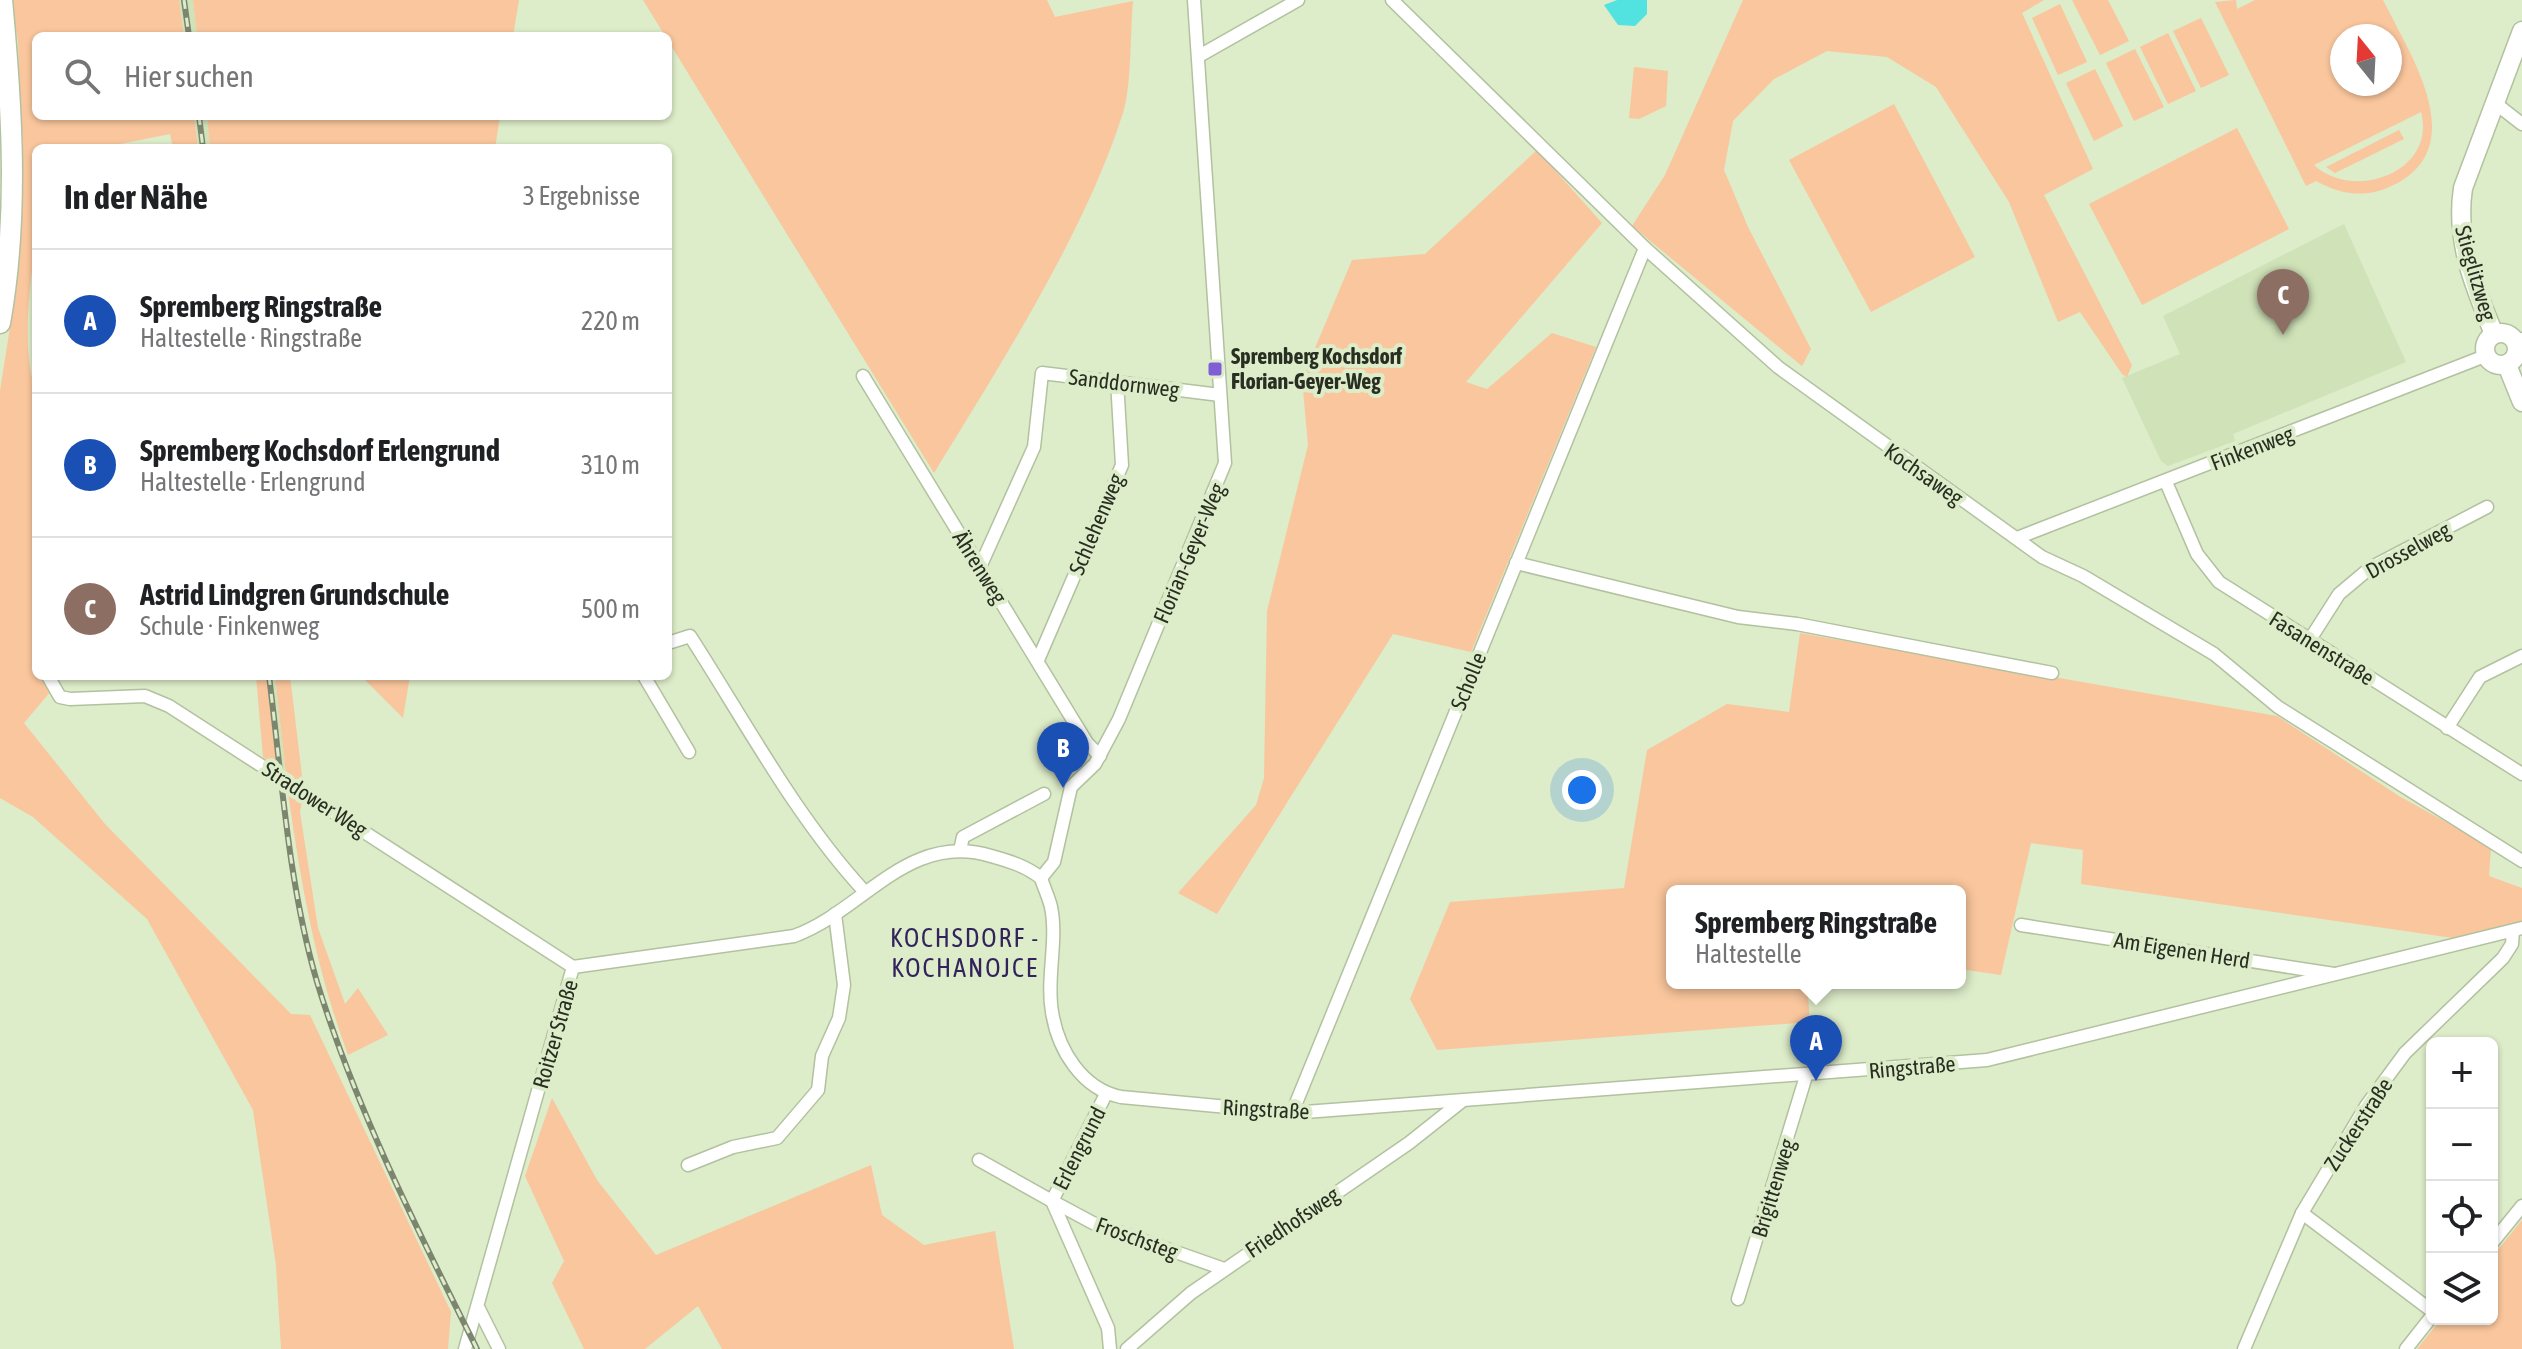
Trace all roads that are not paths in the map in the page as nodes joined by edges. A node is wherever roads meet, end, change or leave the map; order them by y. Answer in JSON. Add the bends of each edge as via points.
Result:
{"nodes":[{"id":1,"x":2,"y":0,"type":"edge"},
{"id":2,"x":1194,"y":0,"type":"edge"},
{"id":3,"x":1298,"y":0,"type":"edge"},
{"id":4,"x":1392,"y":0,"type":"edge"},
{"id":5,"x":2522,"y":31,"type":"edge"},
{"id":6,"x":1199,"y":56,"type":"junction"},
{"id":7,"x":2495,"y":103,"type":"junction"},
{"id":8,"x":2522,"y":124,"type":"edge"},
{"id":9,"x":1645,"y":248,"type":"junction"},
{"id":10,"x":0,"y":323,"type":"edge"},
{"id":11,"x":2494,"y":334,"type":"junction"},
{"id":12,"x":2519,"y":340,"type":"edge"},
{"id":13,"x":2485,"y":356,"type":"junction"},
{"id":14,"x":2507,"y":365,"type":"junction"},
{"id":15,"x":863,"y":376,"type":"dead end"},
{"id":16,"x":1117,"y":381,"type":"junction"},
{"id":17,"x":1220,"y":395,"type":"junction"},
{"id":18,"x":2522,"y":402,"type":"edge"},
{"id":19,"x":2166,"y":482,"type":"junction"},
{"id":20,"x":2487,"y":507,"type":"dead end"},
{"id":21,"x":2017,"y":538,"type":"junction"},
{"id":22,"x":1516,"y":563,"type":"junction"},
{"id":23,"x":980,"y":567,"type":"junction"},
{"id":24,"x":2309,"y":641,"type":"junction"},
{"id":25,"x":672,"y":642,"type":"edge"},
{"id":26,"x":2522,"y":656,"type":"edge"},
{"id":27,"x":1038,"y":660,"type":"junction"},
{"id":28,"x":2052,"y":673,"type":"dead end"},
{"id":29,"x":50,"y":680,"type":"edge"},
{"id":30,"x":646,"y":680,"type":"edge"},
{"id":31,"x":2447,"y":728,"type":"junction"},
{"id":32,"x":689,"y":752,"type":"dead end"},
{"id":33,"x":1100,"y":756,"type":"junction"},
{"id":34,"x":2522,"y":774,"type":"edge"},
{"id":35,"x":1044,"y":794,"type":"dead end"},
{"id":36,"x":960,"y":850,"type":"junction"},
{"id":37,"x":2522,"y":861,"type":"edge"},
{"id":38,"x":1041,"y":878,"type":"junction"},
{"id":39,"x":864,"y":891,"type":"junction"},
{"id":40,"x":835,"y":914,"type":"junction"},
{"id":41,"x":2021,"y":925,"type":"dead end"},
{"id":42,"x":2518,"y":930,"type":"edge"},
{"id":43,"x":573,"y":967,"type":"junction"},
{"id":44,"x":2343,"y":975,"type":"junction"},
{"id":45,"x":1806,"y":1076,"type":"junction"},
{"id":46,"x":1106,"y":1094,"type":"junction"},
{"id":47,"x":1462,"y":1101,"type":"junction"},
{"id":48,"x":1292,"y":1113,"type":"junction"},
{"id":49,"x":979,"y":1160,"type":"dead end"},
{"id":50,"x":688,"y":1165,"type":"dead end"},
{"id":51,"x":1052,"y":1201,"type":"junction"},
{"id":52,"x":2522,"y":1206,"type":"edge"},
{"id":53,"x":2302,"y":1213,"type":"junction"},
{"id":54,"x":2498,"y":1236,"type":"edge"},
{"id":55,"x":1224,"y":1269,"type":"junction"},
{"id":56,"x":1738,"y":1299,"type":"dead end"},
{"id":57,"x":479,"y":1309,"type":"junction"},
{"id":58,"x":2426,"y":1309,"type":"edge"},
{"id":59,"x":2426,"y":1322,"type":"edge"},
{"id":60,"x":465,"y":1349,"type":"edge"},
{"id":61,"x":499,"y":1349,"type":"edge"},
{"id":62,"x":1110,"y":1349,"type":"edge"},
{"id":63,"x":1127,"y":1349,"type":"edge"},
{"id":64,"x":2244,"y":1349,"type":"edge"},
{"id":65,"x":2406,"y":1349,"type":"edge"}],
"edges":[{"from":1,"to":10,"type":"main road","via":[[12,146]]},
{"from":2,"to":6,"type":"street","name":"Florian-Geyer-Weg"},
{"from":3,"to":6,"type":"street"},
{"from":4,"to":9,"type":"street","name":"Kochsaweg"},
{"from":5,"to":7,"type":"street","name":"Stieglitzweg"},
{"from":6,"to":17,"type":"street","name":"Florian-Geyer-Weg"},
{"from":7,"to":8,"type":"street"},
{"from":7,"to":11,"type":"street","name":"Stieglitzweg","via":[[2463,188],[2459,227]]},
{"from":9,"to":21,"type":"street","name":"Kochsaweg","via":[[1778,367]]},
{"from":9,"to":22,"type":"street","name":"Scholle"},
{"from":11,"to":12,"type":"street"},
{"from":11,"to":13,"type":"street"},
{"from":12,"to":14,"type":"street","via":[[2515,358]]},
{"from":13,"to":14,"type":"street","via":[[2496,366]]},
{"from":13,"to":19,"type":"street","name":"Finkenweg"},
{"from":14,"to":18,"type":"street"},
{"from":15,"to":23,"type":"street","name":"Ährenweg"},
{"from":16,"to":17,"type":"street","name":"Sanddornweg"},
{"from":16,"to":23,"type":"street","name":"Sanddornweg","via":[[1042,373],[1034,447]]},
{"from":16,"to":27,"type":"street","name":"Schlehenweg","via":[[1122,465]]},
{"from":17,"to":33,"type":"street","name":"Florian-Geyer-Weg","via":[[1225,463]]},
{"from":19,"to":21,"type":"street","name":"Finkenweg"},
{"from":19,"to":24,"type":"street","name":"Fasanenstraße","via":[[2207,570]]},
{"from":20,"to":24,"type":"street","name":"Drosselweg","via":[[2370,568],[2339,594]]},
{"from":21,"to":37,"type":"street","name":"Kochsaweg","via":[[2214,654],[2278,707]]},
{"from":22,"to":28,"type":"street","via":[[1738,617]]},
{"from":22,"to":48,"type":"street","name":"Scholle"},
{"from":23,"to":27,"type":"street","name":"Ährenweg"},
{"from":24,"to":31,"type":"street","name":"Fasanenstraße"},
{"from":25,"to":39,"type":"street","via":[[690,636],[824,842]]},
{"from":26,"to":31,"type":"street","via":[[2480,677]]},
{"from":27,"to":33,"type":"street","name":"Ährenweg"},
{"from":29,"to":43,"type":"street","name":"Stradower Weg","via":[[60,697],[145,696],[169,706]]},
{"from":30,"to":32,"type":"street"},
{"from":31,"to":34,"type":"street","name":"Fasanenstraße"},
{"from":33,"to":38,"type":"street","name":"Florian-Geyer-Weg","via":[[1071,787],[1054,862]]},
{"from":35,"to":36,"type":"street","via":[[963,837]]},
{"from":36,"to":38,"type":"street","name":"Roitzer Straße","via":[[1018,863]]},
{"from":36,"to":39,"type":"street","name":"Roitzer Straße","via":[[917,858]]},
{"from":38,"to":46,"type":"street","name":"Erlengrund","via":[[1051,909],[1052,1011],[1070,1059]]},
{"from":39,"to":40,"type":"street","name":"Roitzer Straße"},
{"from":40,"to":43,"type":"street","name":"Roitzer Straße","via":[[794,936]]},
{"from":40,"to":50,"type":"street","via":[[844,985],[839,1018],[822,1056],[818,1090],[777,1138],[733,1147]]},
{"from":41,"to":44,"type":"street","name":"Am Eigenen Herd"},
{"from":42,"to":44,"type":"street","name":"Ringstraße"},
{"from":42,"to":53,"type":"street","name":"Zuckerstraße","via":[[2503,958],[2405,1053],[2366,1106]]},
{"from":43,"to":57,"type":"street","name":"Roitzer Straße"},
{"from":44,"to":45,"type":"street","name":"Ringstraße","via":[[1987,1060]]},
{"from":45,"to":47,"type":"street","name":"Ringstraße"},
{"from":45,"to":56,"type":"street","name":"Brigittenweg"},
{"from":46,"to":48,"type":"street","name":"Ringstraße"},
{"from":46,"to":51,"type":"street","name":"Erlengrund"},
{"from":47,"to":48,"type":"street","name":"Ringstraße"},
{"from":47,"to":55,"type":"street","name":"Friedhofsweg"},
{"from":49,"to":51,"type":"street","name":"Erlengrund"},
{"from":51,"to":55,"type":"street","name":"Froschsteg","via":[[1093,1223]]},
{"from":51,"to":62,"type":"street","name":"Erlengrund","via":[[1108,1328]]},
{"from":52,"to":54,"type":"street"},
{"from":53,"to":58,"type":"street"},
{"from":53,"to":64,"type":"street","name":"Zuckerstraße"},
{"from":55,"to":63,"type":"street","name":"Friedhofsweg"},
{"from":57,"to":60,"type":"street","name":"Roitzer Straße"},
{"from":57,"to":61,"type":"street"},
{"from":59,"to":65,"type":"street"}]}
